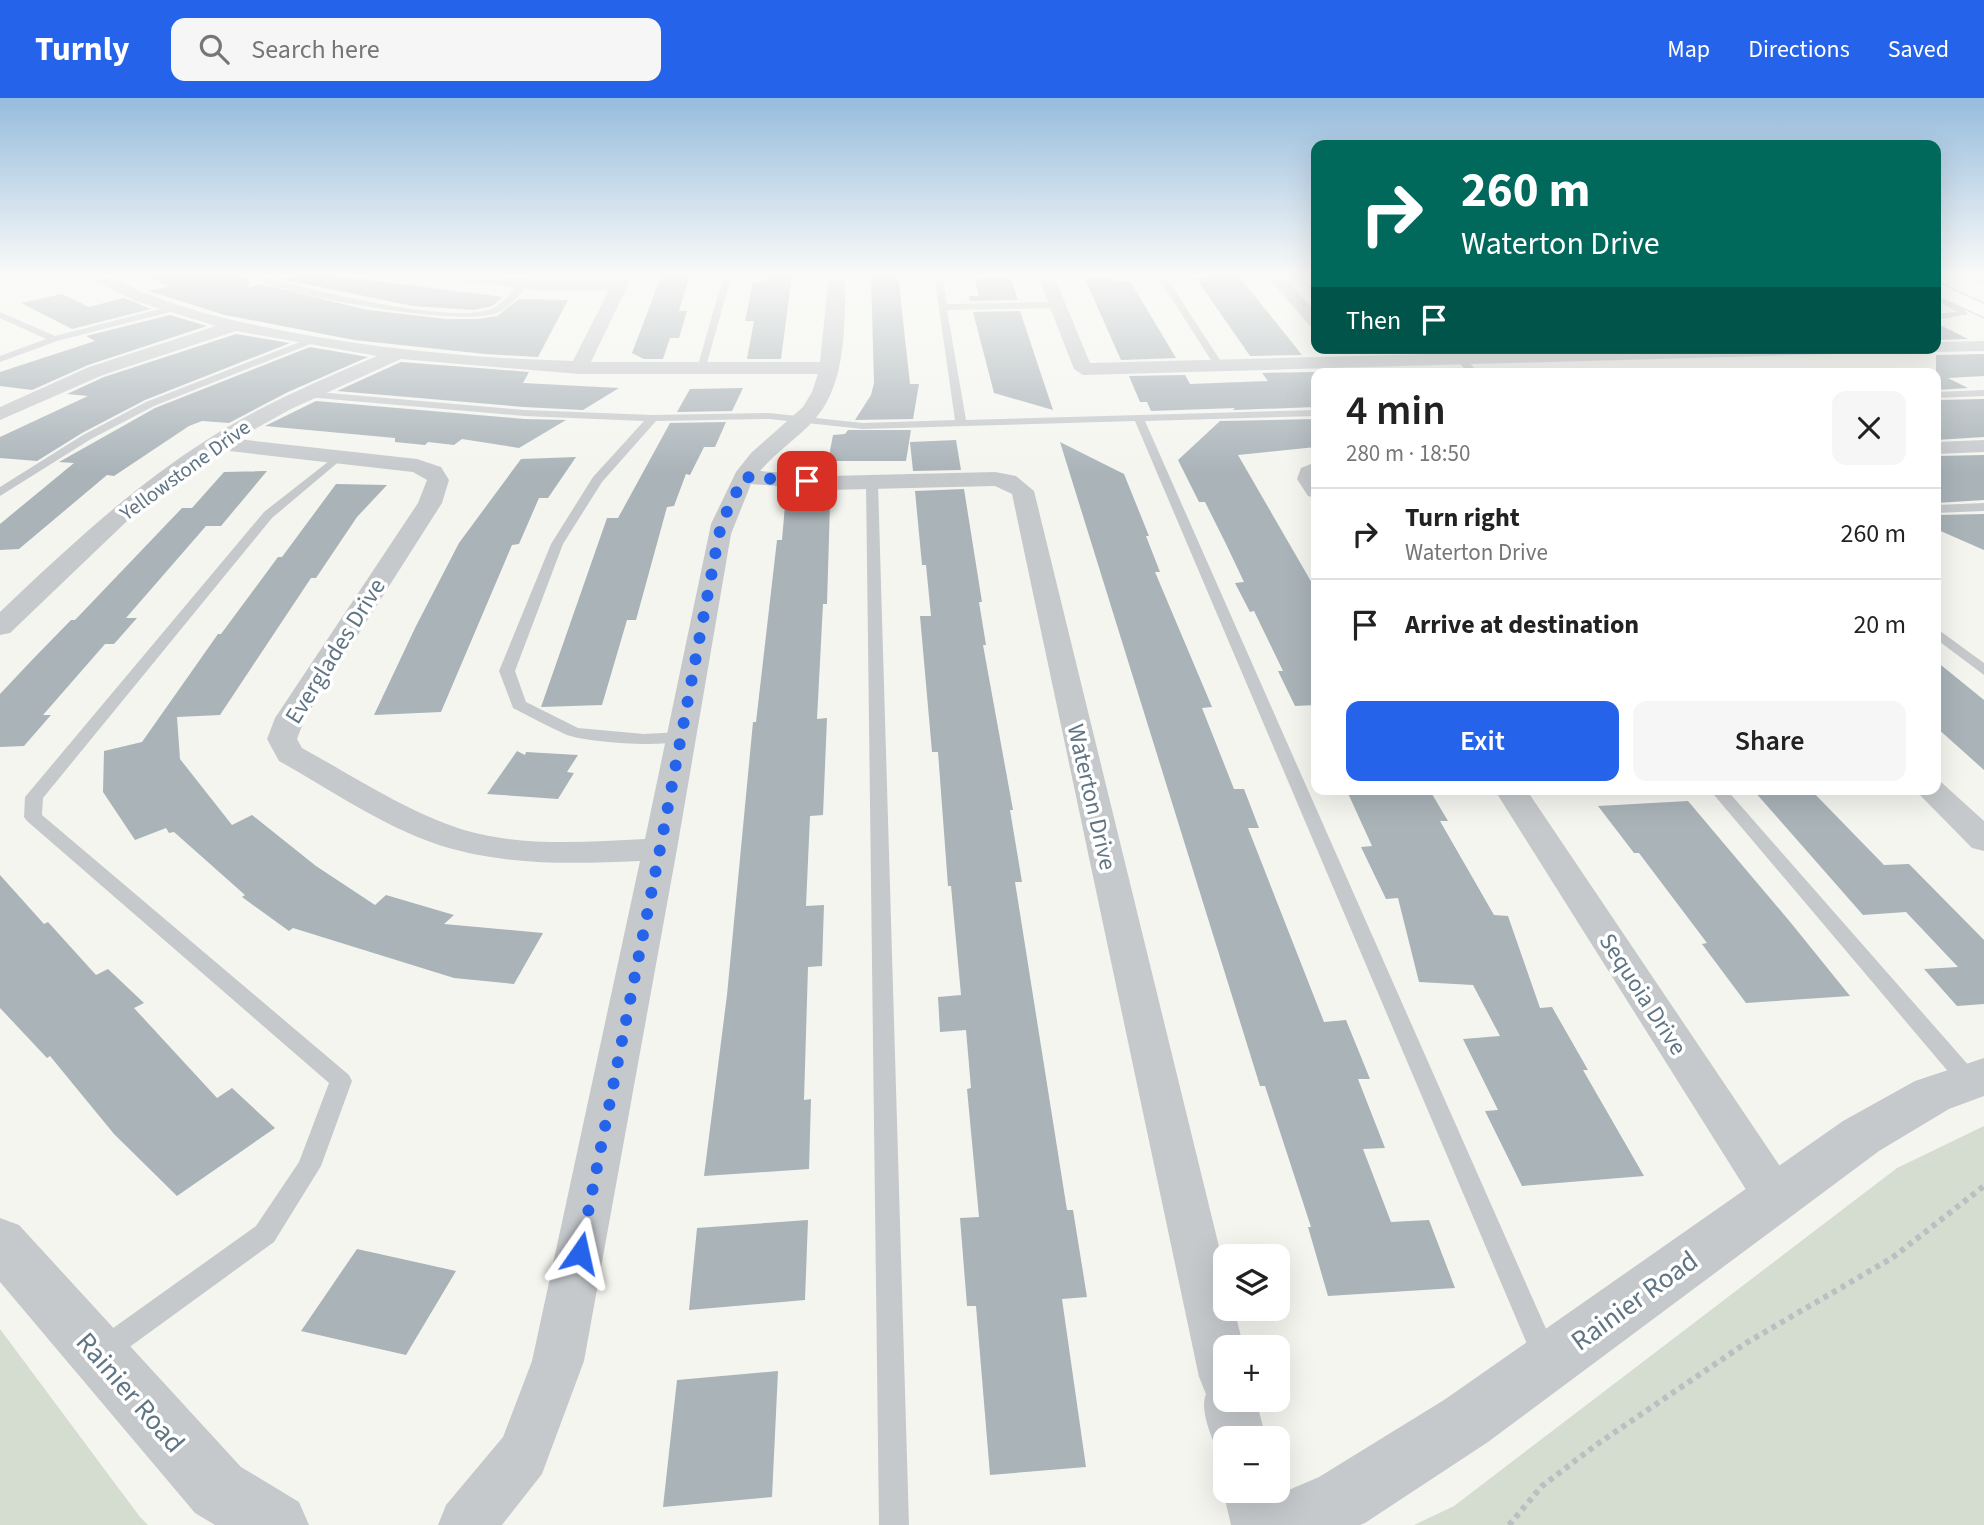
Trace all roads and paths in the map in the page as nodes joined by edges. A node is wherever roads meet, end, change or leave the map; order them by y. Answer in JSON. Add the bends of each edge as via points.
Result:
{"nodes":[{"id":1,"x":50,"y":341,"type":"edge"},
{"id":2,"x":189,"y":341,"type":"edge"},
{"id":3,"x":310,"y":341,"type":"joint"},
{"id":4,"x":592,"y":341,"type":"edge"},
{"id":5,"x":709,"y":341,"type":"edge"},
{"id":6,"x":830,"y":341,"type":"edge"},
{"id":7,"x":947,"y":341,"type":"edge"},
{"id":8,"x":1071,"y":341,"type":"edge"},
{"id":9,"x":1203,"y":341,"type":"edge"},
{"id":10,"x":1984,"y":346,"type":"edge"},
{"id":11,"x":1941,"y":347,"type":"edge"},
{"id":12,"x":397,"y":354,"type":"junction"},
{"id":13,"x":1581,"y":354,"type":"edge"},
{"id":14,"x":1345,"y":355,"type":"edge"},
{"id":15,"x":0,"y":359,"type":"edge"},
{"id":16,"x":1472,"y":360,"type":"edge"},
{"id":17,"x":1219,"y":366,"type":"junction"},
{"id":18,"x":579,"y":368,"type":"junction"},
{"id":19,"x":827,"y":368,"type":"junction"},
{"id":20,"x":700,"y":370,"type":"junction"},
{"id":21,"x":1984,"y":393,"type":"edge"},
{"id":22,"x":306,"y":394,"type":"junction"},
{"id":23,"x":1941,"y":395,"type":"edge"},
{"id":24,"x":1311,"y":413,"type":"edge"},
{"id":25,"x":0,"y":414,"type":"edge"},
{"id":26,"x":653,"y":418,"type":"junction"},
{"id":27,"x":802,"y":419,"type":"junction"},
{"id":28,"x":1139,"y":419,"type":"junction"},
{"id":29,"x":961,"y":424,"type":"junction"},
{"id":30,"x":217,"y":443,"type":"junction"},
{"id":31,"x":1984,"y":446,"type":"edge"},
{"id":32,"x":1941,"y":448,"type":"edge"},
{"id":33,"x":338,"y":457,"type":"junction"},
{"id":34,"x":744,"y":477,"type":"junction"},
{"id":35,"x":872,"y":483,"type":"junction"},
{"id":36,"x":0,"y":492,"type":"edge"},
{"id":37,"x":1984,"y":507,"type":"edge"},
{"id":38,"x":1941,"y":509,"type":"edge"},
{"id":39,"x":0,"y":627,"type":"edge"},
{"id":40,"x":1941,"y":636,"type":"edge"},
{"id":41,"x":1984,"y":670,"type":"edge"},
{"id":42,"x":681,"y":737,"type":"junction"},
{"id":43,"x":1514,"y":795,"type":"edge"},
{"id":44,"x":1722,"y":795,"type":"edge"},
{"id":45,"x":1936,"y":795,"type":"edge"},
{"id":46,"x":1984,"y":840,"type":"edge"},
{"id":47,"x":660,"y":849,"type":"junction"},
{"id":48,"x":1977,"y":1080,"type":"edge"},
{"id":49,"x":1984,"y":1186,"type":"edge"},
{"id":50,"x":1776,"y":1198,"type":"junction"},
{"id":51,"x":0,"y":1242,"type":"edge"},
{"id":52,"x":1215,"y":1335,"type":"edge"},
{"id":53,"x":98,"y":1354,"type":"junction"},
{"id":54,"x":1548,"y":1362,"type":"junction"},
{"id":55,"x":1254,"y":1503,"type":"edge"},
{"id":56,"x":276,"y":1525,"type":"edge"},
{"id":57,"x":466,"y":1525,"type":"edge"},
{"id":58,"x":894,"y":1525,"type":"edge"},
{"id":59,"x":1259,"y":1525,"type":"edge"},
{"id":60,"x":1284,"y":1525,"type":"edge"},
{"id":61,"x":1509,"y":1525,"type":"edge"}],
"edges":[{"from":1,"to":15,"type":"lane"},
{"from":2,"to":25,"type":"street","via":[[96,371]]},
{"from":3,"to":12,"type":"street"},
{"from":3,"to":36,"type":"lane","via":[[150,404]]},
{"from":4,"to":18,"type":"street"},
{"from":5,"to":20,"type":"lane"},
{"from":6,"to":19,"type":"street"},
{"from":7,"to":29,"type":"lane"},
{"from":8,"to":17,"type":"street","via":[[1083,369]]},
{"from":9,"to":17,"type":"lane"},
{"from":10,"to":11,"type":"street"},
{"from":12,"to":18,"type":"street"},
{"from":12,"to":22,"type":"street","name":"Yellowstone Drive"},
{"from":13,"to":16,"type":"street"},
{"from":14,"to":16,"type":"street"},
{"from":14,"to":17,"type":"street"},
{"from":18,"to":20,"type":"street"},
{"from":19,"to":20,"type":"street"},
{"from":19,"to":27,"type":"street","via":[[822,392]]},
{"from":21,"to":23,"type":"lane"},
{"from":22,"to":26,"type":"lane","via":[[524,413]]},
{"from":22,"to":30,"type":"street","name":"Yellowstone Drive"},
{"from":24,"to":28,"type":"lane"},
{"from":26,"to":27,"type":"lane"},
{"from":26,"to":42,"type":"lane","via":[[597,480],[557,544],[507,671],[519,705],[574,732],[644,739]]},
{"from":27,"to":29,"type":"lane","via":[[863,426]]},
{"from":27,"to":34,"type":"street"},
{"from":28,"to":29,"type":"lane"},
{"from":28,"to":54,"type":"lane"},
{"from":30,"to":33,"type":"street","name":"Everglades Drive"},
{"from":30,"to":39,"type":"street","name":"Yellowstone Drive","via":[[150,490],[80,549]]},
{"from":31,"to":32,"type":"street"},
{"from":33,"to":47,"type":"street","name":"Everglades Drive","via":[[417,466],[433,472],[438,480],[429,503],[290,718],[282,739],[290,754],[426,827],[471,843],[523,852]]},
{"from":33,"to":53,"type":"lane","via":[[268,515],[34,797],[33,817],[341,1081],[309,1166],[265,1234]]},
{"from":34,"to":35,"type":"street","name":"Waterton Drive"},
{"from":34,"to":42,"type":"street","via":[[719,534]]},
{"from":35,"to":52,"type":"street","name":"Waterton Drive","via":[[995,479],[1023,491]]},
{"from":35,"to":58,"type":"lane"},
{"from":37,"to":38,"type":"lane"},
{"from":40,"to":41,"type":"lane"},
{"from":42,"to":47,"type":"street"},
{"from":43,"to":50,"type":"street","name":"Sequoia Drive"},
{"from":44,"to":48,"type":"lane"},
{"from":45,"to":46,"type":"street"},
{"from":47,"to":57,"type":"street","via":[[558,1361],[523,1455]]},
{"from":48,"to":50,"type":"street","name":"Rainier Road","via":[[1933,1095],[1861,1136]]},
{"from":49,"to":61,"type":"path","via":[[1892,1258],[1746,1343],[1596,1445],[1542,1486]]},
{"from":50,"to":54,"type":"street","name":"Rainier Road"},
{"from":51,"to":53,"type":"street","name":"Rainier Road"},
{"from":53,"to":56,"type":"street","name":"Rainier Road","via":[[218,1490]]},
{"from":54,"to":60,"type":"street","name":"Rainier Road","via":[[1342,1500]]},
{"from":55,"to":59,"type":"street"}]}
